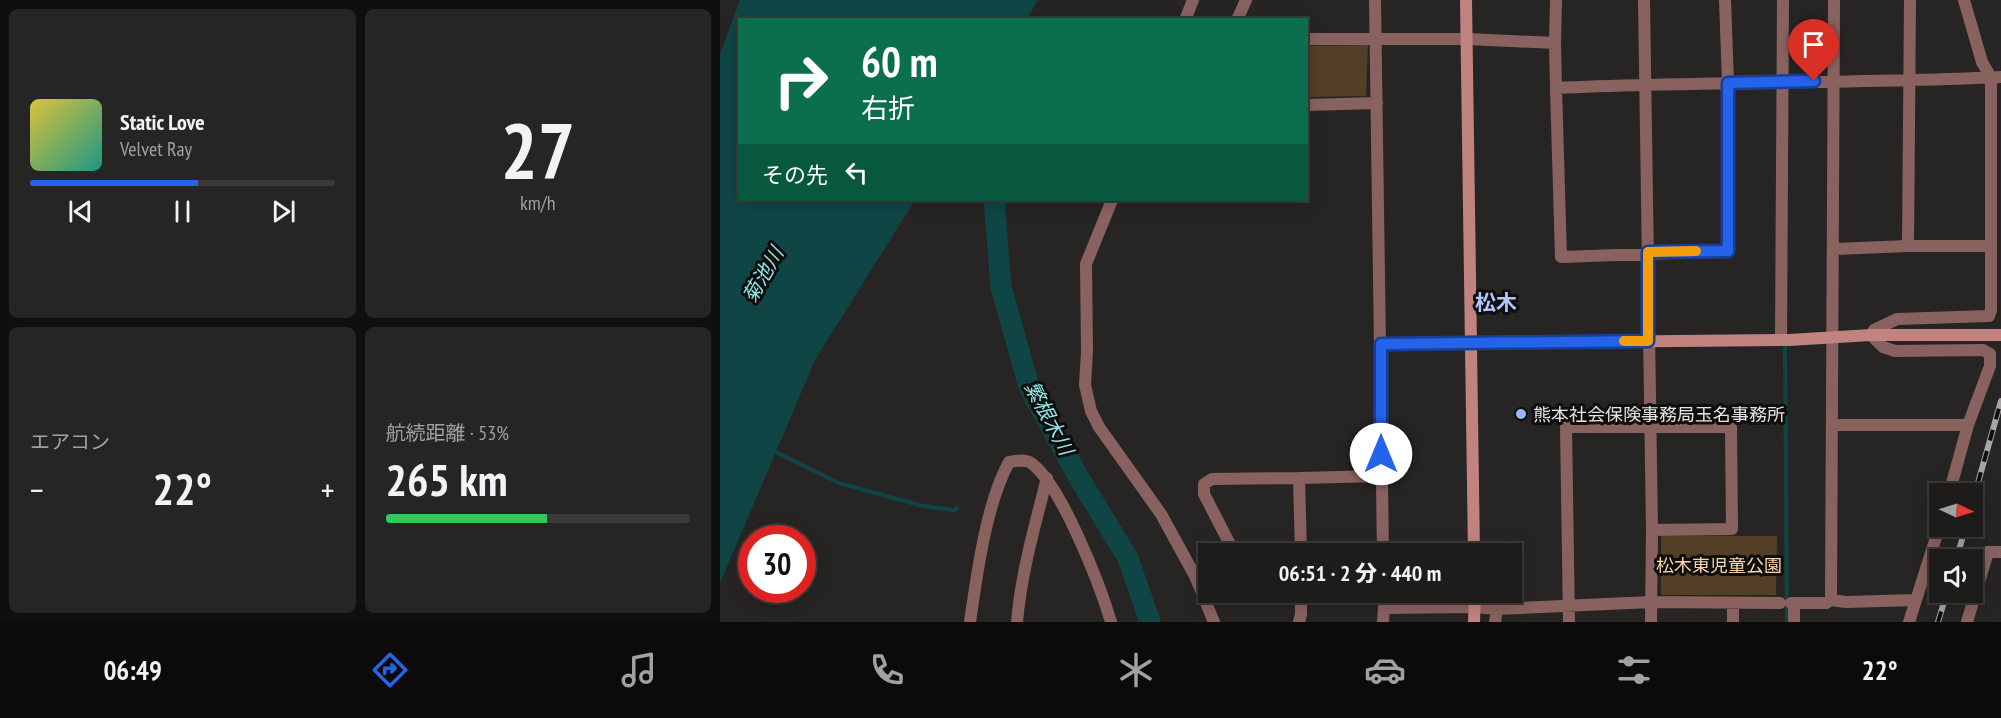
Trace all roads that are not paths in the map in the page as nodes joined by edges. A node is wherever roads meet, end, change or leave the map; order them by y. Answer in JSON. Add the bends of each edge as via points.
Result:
{"nodes":[{"id":1,"x":1193,"y":0,"type":"edge"},
{"id":2,"x":1246,"y":0,"type":"edge"},
{"id":3,"x":1374,"y":0,"type":"edge"},
{"id":4,"x":1466,"y":0,"type":"edge"},
{"id":5,"x":1556,"y":0,"type":"edge"},
{"id":6,"x":1644,"y":0,"type":"edge"},
{"id":7,"x":1725,"y":0,"type":"edge"},
{"id":8,"x":1783,"y":0,"type":"edge"},
{"id":9,"x":1834,"y":0,"type":"edge"},
{"id":10,"x":1910,"y":0,"type":"edge"},
{"id":11,"x":1964,"y":0,"type":"edge"},
{"id":12,"x":1186,"y":18,"type":"edge"},
{"id":13,"x":1238,"y":18,"type":"edge"},
{"id":14,"x":1376,"y":38,"type":"junction"},
{"id":15,"x":1308,"y":39,"type":"edge"},
{"id":16,"x":1467,"y":39,"type":"junction"},
{"id":17,"x":1555,"y":43,"type":"junction"},
{"id":18,"x":1996,"y":78,"type":"edge"},
{"id":19,"x":1788,"y":81,"type":"junction"},
{"id":20,"x":1834,"y":81,"type":"junction"},
{"id":21,"x":1910,"y":81,"type":"junction"},
{"id":22,"x":1728,"y":83,"type":"junction"},
{"id":23,"x":1646,"y":84,"type":"junction"},
{"id":24,"x":1556,"y":88,"type":"junction"},
{"id":25,"x":1377,"y":103,"type":"junction"},
{"id":26,"x":1308,"y":105,"type":"edge"},
{"id":27,"x":1112,"y":201,"type":"edge"},
{"id":28,"x":1908,"y":246,"type":"junction"},
{"id":29,"x":1990,"y":246,"type":"junction"},
{"id":30,"x":1834,"y":249,"type":"junction"},
{"id":31,"x":1648,"y":252,"type":"junction"},
{"id":32,"x":1871,"y":335,"type":"junction"},
{"id":33,"x":2001,"y":335,"type":"edge"},
{"id":34,"x":1833,"y":336,"type":"junction"},
{"id":35,"x":1784,"y":340,"type":"junction"},
{"id":36,"x":1648,"y":341,"type":"junction"},
{"id":37,"x":1472,"y":342,"type":"junction"},
{"id":38,"x":1381,"y":344,"type":"junction"},
{"id":39,"x":1968,"y":424,"type":"junction"},
{"id":40,"x":1832,"y":425,"type":"junction"},
{"id":41,"x":1649,"y":427,"type":"junction"},
{"id":42,"x":1381,"y":476,"type":"junction"},
{"id":43,"x":1047,"y":478,"type":"junction"},
{"id":44,"x":1299,"y":478,"type":"junction"},
{"id":45,"x":1952,"y":483,"type":"edge"},
{"id":46,"x":1652,"y":530,"type":"junction"},
{"id":47,"x":1936,"y":537,"type":"edge"},
{"id":48,"x":1229,"y":543,"type":"edge"},
{"id":49,"x":1301,"y":543,"type":"edge"},
{"id":50,"x":1383,"y":543,"type":"edge"},
{"id":51,"x":1474,"y":543,"type":"edge"},
{"id":52,"x":2001,"y":552,"type":"edge"},
{"id":53,"x":1831,"y":600,"type":"junction"},
{"id":54,"x":1916,"y":600,"type":"junction"},
{"id":55,"x":1651,"y":602,"type":"junction"},
{"id":56,"x":1301,"y":603,"type":"edge"},
{"id":57,"x":1384,"y":603,"type":"edge"},
{"id":58,"x":1475,"y":603,"type":"edge"},
{"id":59,"x":1733,"y":603,"type":"junction"},
{"id":60,"x":1789,"y":603,"type":"junction"},
{"id":61,"x":1569,"y":606,"type":"junction"},
{"id":62,"x":1475,"y":607,"type":"junction"},
{"id":63,"x":1384,"y":608,"type":"junction"},
{"id":64,"x":1497,"y":609,"type":"junction"},
{"id":65,"x":970,"y":622,"type":"edge"},
{"id":66,"x":1017,"y":622,"type":"edge"},
{"id":67,"x":1112,"y":622,"type":"edge"},
{"id":68,"x":1214,"y":622,"type":"edge"},
{"id":69,"x":1299,"y":622,"type":"edge"},
{"id":70,"x":1383,"y":622,"type":"edge"},
{"id":71,"x":1474,"y":622,"type":"edge"},
{"id":72,"x":1495,"y":622,"type":"edge"},
{"id":73,"x":1569,"y":622,"type":"edge"},
{"id":74,"x":1651,"y":622,"type":"edge"},
{"id":75,"x":1733,"y":622,"type":"edge"},
{"id":76,"x":1794,"y":622,"type":"edge"},
{"id":77,"x":1909,"y":622,"type":"edge"},
{"id":78,"x":1967,"y":622,"type":"edge"}],
"edges":[{"from":1,"to":12,"type":"street"},
{"from":2,"to":13,"type":"street"},
{"from":3,"to":14,"type":"street"},
{"from":4,"to":16,"type":"street"},
{"from":5,"to":17,"type":"street"},
{"from":6,"to":23,"type":"street"},
{"from":7,"to":22,"type":"street"},
{"from":8,"to":19,"type":"street"},
{"from":9,"to":20,"type":"street"},
{"from":10,"to":21,"type":"street"},
{"from":11,"to":18,"type":"street","via":[[1982,62]]},
{"from":14,"to":15,"type":"street"},
{"from":14,"to":16,"type":"street"},
{"from":14,"to":25,"type":"street"},
{"from":16,"to":17,"type":"street"},
{"from":16,"to":37,"type":"street"},
{"from":17,"to":24,"type":"street"},
{"from":18,"to":21,"type":"street"},
{"from":18,"to":29,"type":"street"},
{"from":19,"to":20,"type":"street"},
{"from":19,"to":22,"type":"street"},
{"from":19,"to":35,"type":"street"},
{"from":20,"to":21,"type":"street"},
{"from":20,"to":30,"type":"street"},
{"from":21,"to":28,"type":"street"},
{"from":22,"to":23,"type":"street"},
{"from":22,"to":31,"type":"street","via":[[1728,251]]},
{"from":23,"to":24,"type":"street"},
{"from":23,"to":31,"type":"street"},
{"from":24,"to":31,"type":"street","via":[[1561,256]]},
{"from":25,"to":26,"type":"street"},
{"from":25,"to":38,"type":"street"},
{"from":27,"to":68,"type":"street","via":[[1086,264],[1085,385],[1091,411],[1161,514],[1195,576]]},
{"from":28,"to":29,"type":"street"},
{"from":28,"to":30,"type":"street"},
{"from":29,"to":32,"type":"street","via":[[1989,316],[1897,319]]},
{"from":30,"to":34,"type":"street"},
{"from":31,"to":36,"type":"street"},
{"from":32,"to":33,"type":"street"},
{"from":32,"to":34,"type":"street"},
{"from":32,"to":39,"type":"street","via":[[1883,347],[1895,351],[1983,350],[1990,354],[1990,366]]},
{"from":34,"to":35,"type":"street"},
{"from":34,"to":40,"type":"street"},
{"from":35,"to":36,"type":"street"},
{"from":36,"to":37,"type":"street"},
{"from":36,"to":41,"type":"street"},
{"from":37,"to":38,"type":"street"},
{"from":37,"to":51,"type":"street"},
{"from":38,"to":42,"type":"street"},
{"from":39,"to":40,"type":"street"},
{"from":39,"to":45,"type":"street"},
{"from":40,"to":53,"type":"street"},
{"from":41,"to":46,"type":"street"},
{"from":41,"to":46,"type":"street","via":[[1731,427],[1732,529]]},
{"from":41,"to":61,"type":"street","via":[[1566,427]]},
{"from":42,"to":44,"type":"street"},
{"from":42,"to":50,"type":"street"},
{"from":43,"to":65,"type":"street","via":[[1029,462],[1009,462],[1002,474]]},
{"from":43,"to":66,"type":"street"},
{"from":43,"to":67,"type":"street","via":[[1075,530]]},
{"from":44,"to":48,"type":"street","via":[[1212,479],[1204,484],[1204,494]]},
{"from":44,"to":49,"type":"street"},
{"from":46,"to":55,"type":"street"},
{"from":47,"to":54,"type":"street"},
{"from":52,"to":78,"type":"street","via":[[1988,552]]},
{"from":53,"to":54,"type":"street"},
{"from":53,"to":60,"type":"street"},
{"from":54,"to":77,"type":"street"},
{"from":55,"to":59,"type":"street"},
{"from":55,"to":61,"type":"street"},
{"from":55,"to":74,"type":"street"},
{"from":56,"to":69,"type":"street"},
{"from":57,"to":63,"type":"street"},
{"from":58,"to":62,"type":"street"},
{"from":59,"to":60,"type":"street"},
{"from":59,"to":75,"type":"street"},
{"from":60,"to":76,"type":"street"},
{"from":61,"to":64,"type":"street"},
{"from":61,"to":73,"type":"street"},
{"from":62,"to":63,"type":"street"},
{"from":62,"to":64,"type":"street"},
{"from":62,"to":71,"type":"street"},
{"from":63,"to":70,"type":"street"},
{"from":64,"to":72,"type":"street"}]}
